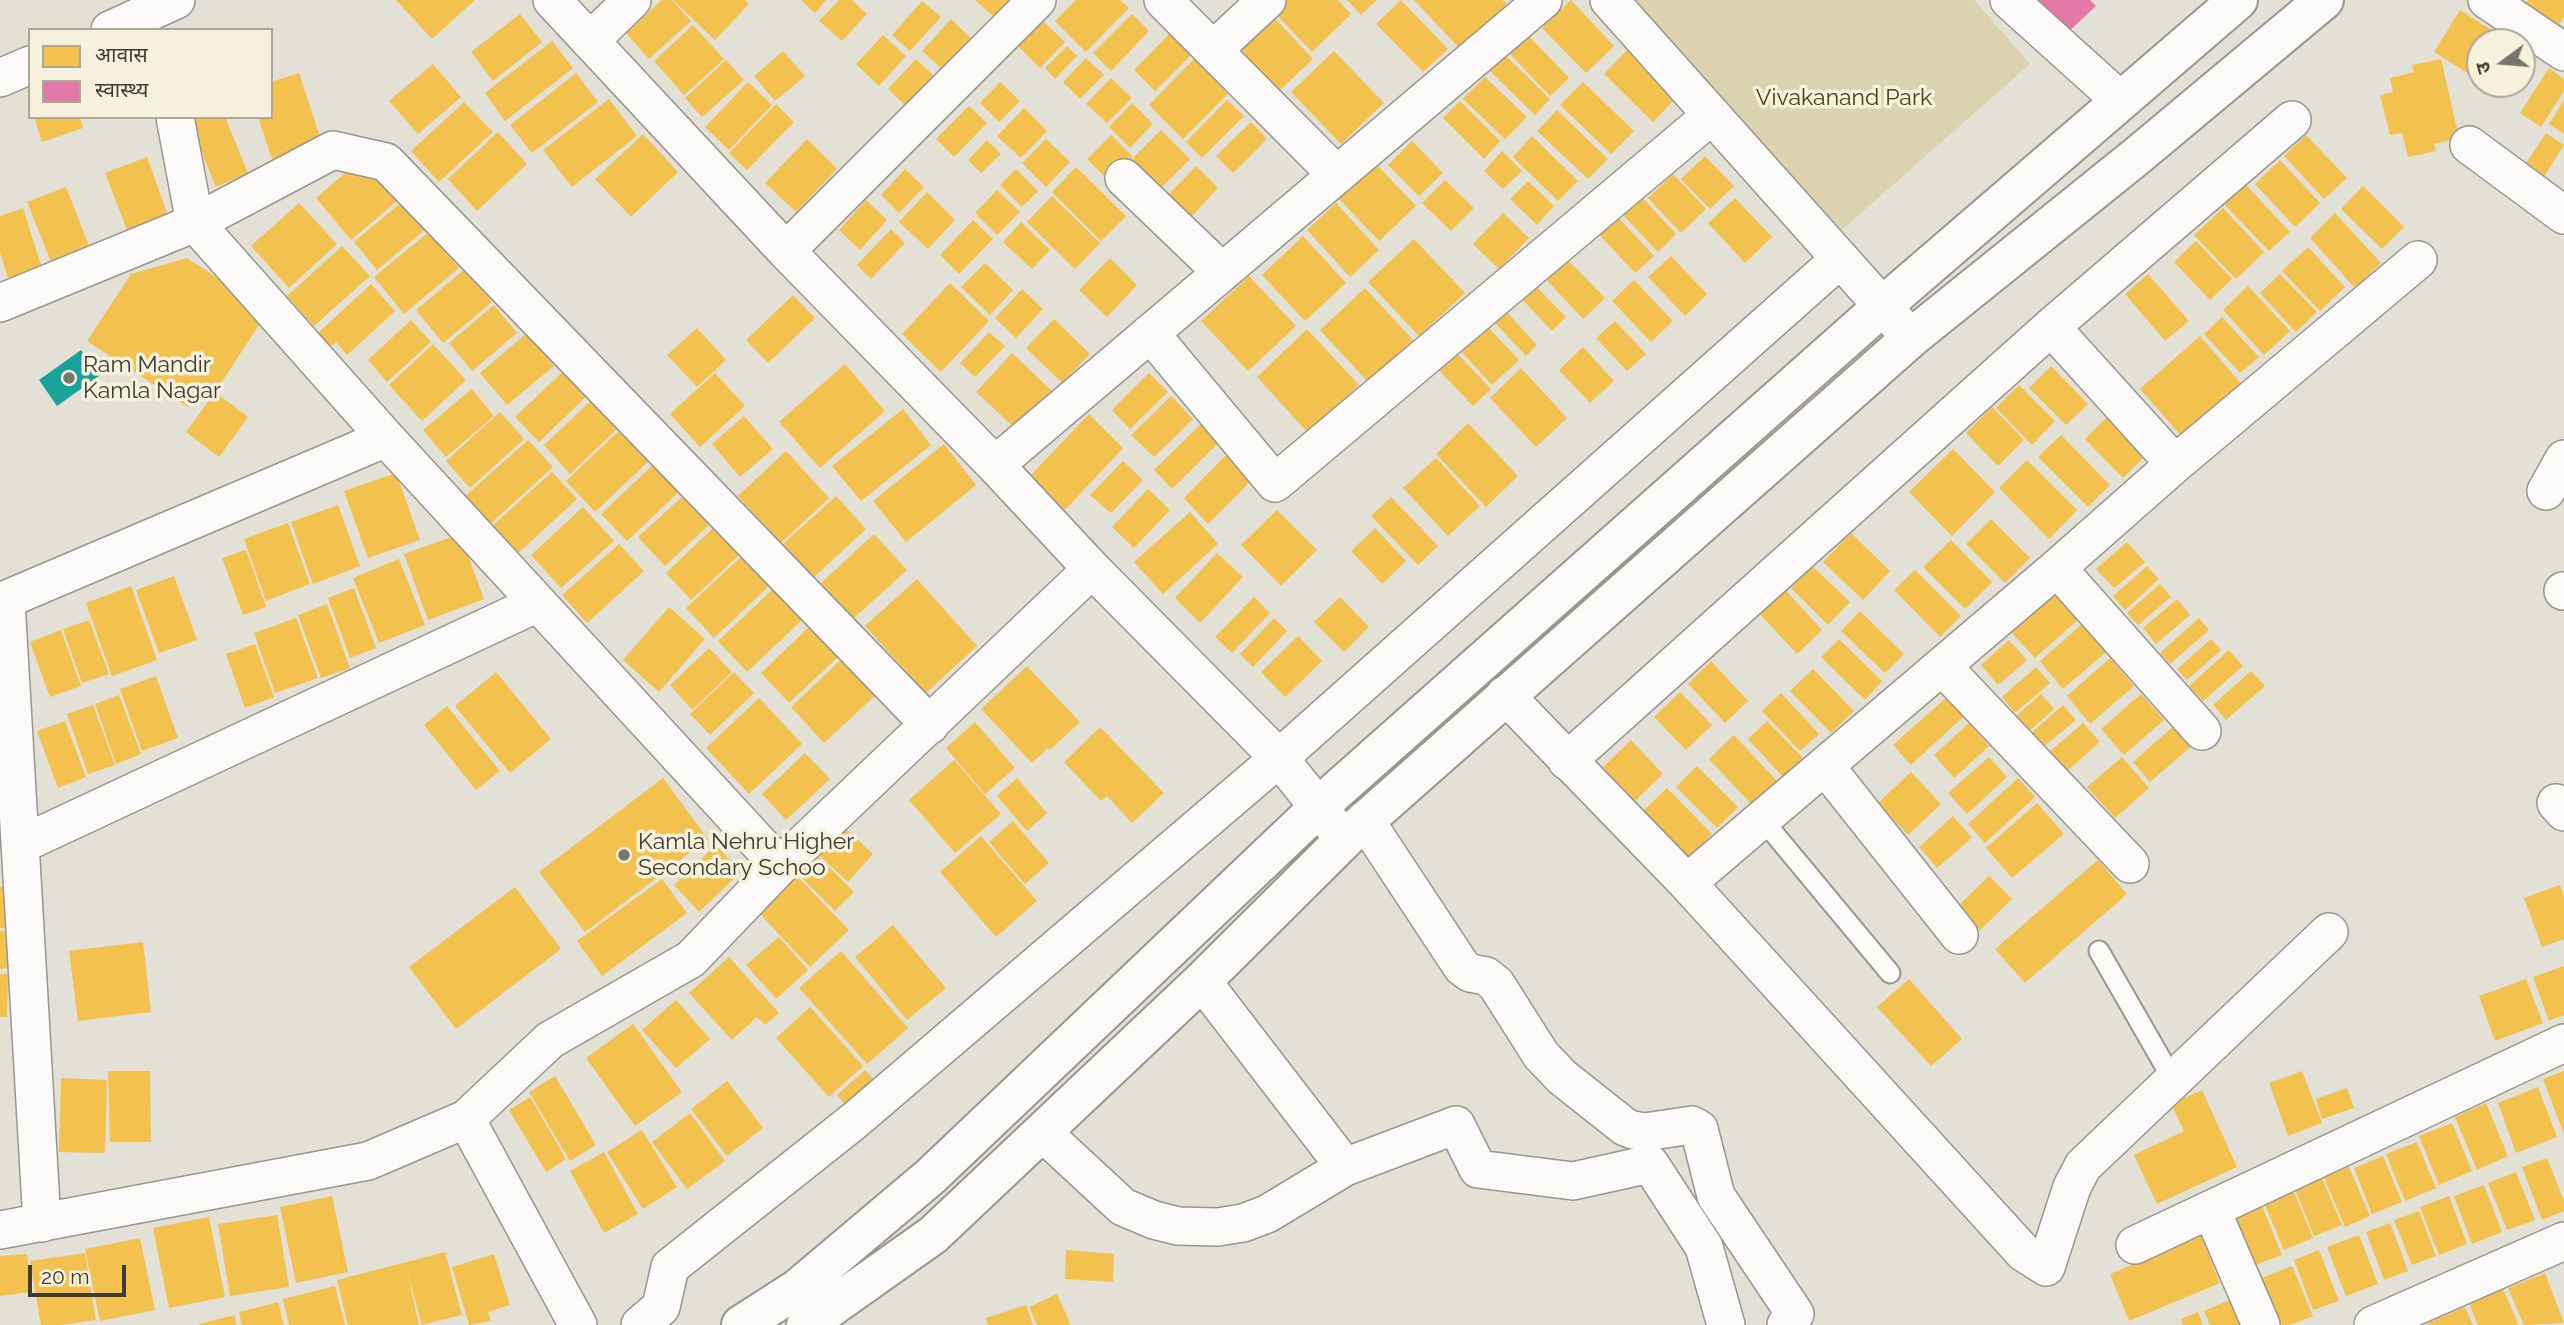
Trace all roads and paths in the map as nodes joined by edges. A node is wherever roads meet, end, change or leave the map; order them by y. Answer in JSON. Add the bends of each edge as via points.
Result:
{"nodes":[{"id":1,"x":552,"y":0,"type":"edge"},
{"id":2,"x":632,"y":0,"type":"edge"},
{"id":3,"x":1037,"y":0,"type":"edge"},
{"id":4,"x":1163,"y":0,"type":"edge"},
{"id":5,"x":1267,"y":0,"type":"edge"},
{"id":6,"x":1543,"y":0,"type":"edge"},
{"id":7,"x":1609,"y":0,"type":"edge"},
{"id":8,"x":2009,"y":0,"type":"edge"},
{"id":9,"x":2238,"y":0,"type":"edge"},
{"id":10,"x":2324,"y":0,"type":"edge"},
{"id":11,"x":2487,"y":0,"type":"edge"},
{"id":12,"x":163,"y":13,"type":"edge"},
{"id":13,"x":116,"y":28,"type":"edge"},
{"id":14,"x":590,"y":41,"type":"junction"},
{"id":15,"x":1213,"y":50,"type":"junction"},
{"id":16,"x":2564,"y":52,"type":"edge"},
{"id":17,"x":28,"y":66,"type":"edge"},
{"id":18,"x":0,"y":78,"type":"edge"},
{"id":19,"x":2122,"y":101,"type":"junction"},
{"id":20,"x":1712,"y":116,"type":"junction"},
{"id":21,"x":175,"y":119,"type":"edge"},
{"id":22,"x":2292,"y":120,"type":"dead end"},
{"id":23,"x":2469,"y":145,"type":"dead end"},
{"id":24,"x":1337,"y":175,"type":"junction"},
{"id":25,"x":1124,"y":178,"type":"dead end"},
{"id":26,"x":2564,"y":215,"type":"edge"},
{"id":27,"x":195,"y":223,"type":"junction"},
{"id":28,"x":786,"y":251,"type":"junction"},
{"id":29,"x":1840,"y":258,"type":"junction"},
{"id":30,"x":2418,"y":260,"type":"dead end"},
{"id":31,"x":1222,"y":272,"type":"junction"},
{"id":32,"x":0,"y":303,"type":"edge"},
{"id":33,"x":1883,"y":307,"type":"junction"},
{"id":34,"x":2051,"y":327,"type":"junction"},
{"id":35,"x":1150,"y":333,"type":"junction"},
{"id":36,"x":1911,"y":338,"type":"junction"},
{"id":37,"x":386,"y":438,"type":"junction"},
{"id":38,"x":2564,"y":459,"type":"edge"},
{"id":39,"x":2175,"y":464,"type":"junction"},
{"id":40,"x":995,"y":465,"type":"junction"},
{"id":41,"x":2546,"y":491,"type":"dead end"},
{"id":42,"x":2057,"y":568,"type":"junction"},
{"id":43,"x":1091,"y":569,"type":"junction"},
{"id":44,"x":3,"y":602,"type":"edge"},
{"id":45,"x":538,"y":603,"type":"junction"},
{"id":46,"x":1942,"y":666,"type":"junction"},
{"id":47,"x":1505,"y":695,"type":"junction"},
{"id":48,"x":930,"y":725,"type":"junction"},
{"id":49,"x":2202,"y":731,"type":"dead end"},
{"id":50,"x":1279,"y":758,"type":"junction"},
{"id":51,"x":1567,"y":761,"type":"junction"},
{"id":52,"x":1825,"y":766,"type":"junction"},
{"id":53,"x":1318,"y":808,"type":"junction"},
{"id":54,"x":1762,"y":820,"type":"junction"},
{"id":55,"x":1355,"y":830,"type":"junction"},
{"id":56,"x":20,"y":845,"type":"junction"},
{"id":57,"x":2130,"y":864,"type":"dead end"},
{"id":58,"x":780,"y":866,"type":"junction"},
{"id":59,"x":1687,"y":883,"type":"junction"},
{"id":60,"x":2329,"y":932,"type":"dead end"},
{"id":61,"x":1959,"y":935,"type":"dead end"},
{"id":62,"x":2099,"y":951,"type":"dead end"},
{"id":63,"x":1890,"y":974,"type":"dead end"},
{"id":64,"x":1202,"y":981,"type":"junction"},
{"id":65,"x":2564,"y":1043,"type":"edge"},
{"id":66,"x":2173,"y":1080,"type":"junction"},
{"id":67,"x":466,"y":1119,"type":"junction"},
{"id":68,"x":1042,"y":1132,"type":"junction"},
{"id":69,"x":1345,"y":1167,"type":"junction"},
{"id":70,"x":2211,"y":1209,"type":"junction"},
{"id":71,"x":42,"y":1223,"type":"junction"},
{"id":72,"x":0,"y":1230,"type":"edge"},
{"id":73,"x":2564,"y":1241,"type":"edge"},
{"id":74,"x":2135,"y":1245,"type":"dead end"},
{"id":75,"x":578,"y":1325,"type":"edge"},
{"id":76,"x":639,"y":1325,"type":"edge"},
{"id":77,"x":741,"y":1325,"type":"edge"},
{"id":78,"x":806,"y":1325,"type":"edge"},
{"id":79,"x":1726,"y":1325,"type":"edge"},
{"id":80,"x":1786,"y":1325,"type":"edge"},
{"id":81,"x":2261,"y":1325,"type":"edge"},
{"id":82,"x":2373,"y":1325,"type":"edge"}],
"edges":[{"from":1,"to":14,"type":"street"},
{"from":2,"to":14,"type":"street"},
{"from":3,"to":28,"type":"street"},
{"from":4,"to":15,"type":"street"},
{"from":5,"to":15,"type":"street"},
{"from":6,"to":24,"type":"street"},
{"from":7,"to":20,"type":"street"},
{"from":8,"to":19,"type":"street"},
{"from":9,"to":19,"type":"main road"},
{"from":10,"to":36,"type":"main road"},
{"from":11,"to":16,"type":"street"},
{"from":12,"to":13,"type":"street"},
{"from":14,"to":28,"type":"street"},
{"from":15,"to":24,"type":"street"},
{"from":17,"to":18,"type":"street"},
{"from":19,"to":33,"type":"main road"},
{"from":20,"to":29,"type":"street"},
{"from":20,"to":35,"type":"street","via":[[1275,483]]},
{"from":21,"to":27,"type":"street"},
{"from":22,"to":34,"type":"street"},
{"from":23,"to":26,"type":"street"},
{"from":24,"to":31,"type":"street"},
{"from":25,"to":31,"type":"street"},
{"from":27,"to":32,"type":"street"},
{"from":27,"to":37,"type":"street"},
{"from":27,"to":48,"type":"street","via":[[333,150],[386,162]]},
{"from":28,"to":40,"type":"street"},
{"from":29,"to":33,"type":"street"},
{"from":29,"to":50,"type":"street"},
{"from":30,"to":39,"type":"street"},
{"from":31,"to":35,"type":"street"},
{"from":33,"to":36,"type":"street"},
{"from":33,"to":53,"type":"main road"},
{"from":34,"to":39,"type":"street"},
{"from":34,"to":51,"type":"street"},
{"from":35,"to":40,"type":"street"},
{"from":36,"to":47,"type":"main road"},
{"from":37,"to":44,"type":"street"},
{"from":37,"to":45,"type":"street"},
{"from":38,"to":41,"type":"street"},
{"from":39,"to":42,"type":"street"},
{"from":40,"to":43,"type":"street"},
{"from":42,"to":46,"type":"street"},
{"from":42,"to":49,"type":"street"},
{"from":43,"to":48,"type":"street"},
{"from":43,"to":50,"type":"street"},
{"from":44,"to":56,"type":"street"},
{"from":45,"to":56,"type":"street"},
{"from":45,"to":58,"type":"street"},
{"from":46,"to":52,"type":"street"},
{"from":46,"to":57,"type":"street"},
{"from":47,"to":51,"type":"street"},
{"from":47,"to":55,"type":"main road"},
{"from":48,"to":58,"type":"street"},
{"from":50,"to":53,"type":"street"},
{"from":50,"to":76,"type":"street","via":[[854,1121],[670,1267],[661,1307]]},
{"from":51,"to":59,"type":"street"},
{"from":52,"to":54,"type":"street"},
{"from":52,"to":61,"type":"street"},
{"from":53,"to":55,"type":"street"},
{"from":53,"to":77,"type":"main road","via":[[931,1176],[797,1289]]},
{"from":54,"to":59,"type":"street"},
{"from":54,"to":63,"type":"lane"},
{"from":55,"to":64,"type":"main road"},
{"from":55,"to":80,"type":"street","via":[[1462,967],[1496,984],[1541,1055],[1562,1077],[1625,1127],[1645,1132],[1692,1125],[1699,1129],[1716,1196],[1795,1314]]},
{"from":56,"to":71,"type":"street"},
{"from":58,"to":67,"type":"street","via":[[691,959],[550,1041]]},
{"from":59,"to":66,"type":"street","via":[[2024,1253],[2046,1267],[2083,1166]]},
{"from":60,"to":66,"type":"street"},
{"from":62,"to":66,"type":"lane"},
{"from":64,"to":68,"type":"main road"},
{"from":64,"to":69,"type":"street"},
{"from":65,"to":70,"type":"street"},
{"from":67,"to":71,"type":"street","via":[[368,1161]]},
{"from":67,"to":75,"type":"street"},
{"from":68,"to":69,"type":"street","via":[[1123,1206],[1178,1226],[1243,1223],[1267,1214]]},
{"from":68,"to":78,"type":"main road","via":[[933,1235]]},
{"from":69,"to":79,"type":"street","via":[[1456,1125],[1478,1170],[1573,1181],[1650,1164],[1704,1247]]},
{"from":70,"to":74,"type":"street"},
{"from":70,"to":81,"type":"street"},
{"from":71,"to":72,"type":"street"},
{"from":73,"to":82,"type":"street"}]}
